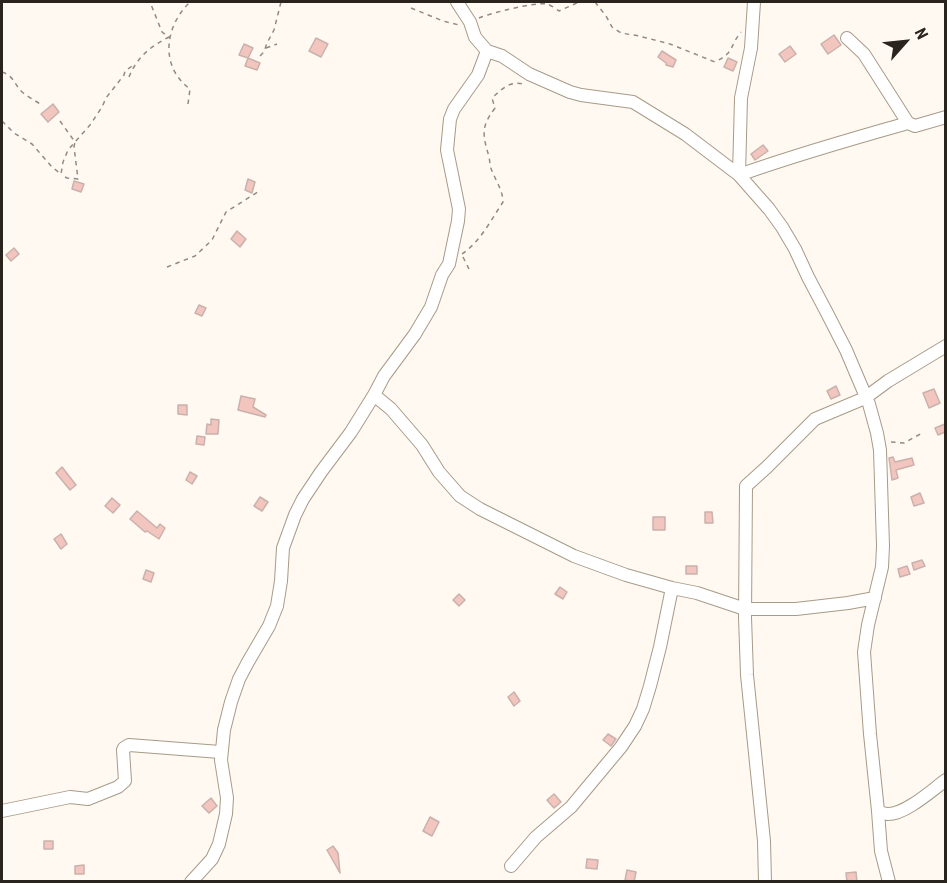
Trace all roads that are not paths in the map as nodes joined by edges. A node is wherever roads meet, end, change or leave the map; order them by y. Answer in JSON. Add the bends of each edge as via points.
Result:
{"nodes":[{"id":1,"x":457,"y":2,"type":"edge"},
{"id":2,"x":754,"y":2,"type":"edge"},
{"id":3,"x":847,"y":38,"type":"dead end"},
{"id":4,"x":487,"y":51,"type":"junction"},
{"id":5,"x":945,"y":117,"type":"edge"},
{"id":6,"x":908,"y":123,"type":"junction"},
{"id":7,"x":739,"y":175,"type":"junction"},
{"id":8,"x":945,"y":346,"type":"edge"},
{"id":9,"x":374,"y":395,"type":"junction"},
{"id":10,"x":865,"y":398,"type":"junction"},
{"id":11,"x":672,"y":588,"type":"junction"},
{"id":12,"x":875,"y":598,"type":"junction"},
{"id":13,"x":745,"y":609,"type":"junction"},
{"id":14,"x":220,"y":752,"type":"junction"},
{"id":15,"x":945,"y":780,"type":"edge"},
{"id":16,"x":2,"y":811,"type":"edge"},
{"id":17,"x":878,"y":812,"type":"junction"},
{"id":18,"x":511,"y":866,"type":"dead end"},
{"id":19,"x":192,"y":881,"type":"edge"},
{"id":20,"x":765,"y":882,"type":"edge"},
{"id":21,"x":889,"y":882,"type":"edge"}],
"edges":[{"from":1,"to":4,"type":"street"},
{"from":2,"to":7,"type":"street","via":[[750,56],[741,98]]},
{"from":3,"to":6,"type":"street","via":[[864,54]]},
{"from":4,"to":7,"type":"street","via":[[570,92],[633,102],[685,134]]},
{"from":4,"to":9,"type":"street","via":[[478,75],[450,119],[447,150],[459,209],[449,264],[431,307]]},
{"from":5,"to":6,"type":"street","via":[[915,126]]},
{"from":6,"to":7,"type":"street","via":[[813,149]]},
{"from":7,"to":10,"type":"street","via":[[769,209],[795,249],[846,350]]},
{"from":8,"to":10,"type":"street"},
{"from":9,"to":11,"type":"street","via":[[391,409],[439,472],[469,502],[574,556]]},
{"from":9,"to":14,"type":"street","via":[[295,515],[283,548],[277,606],[239,679]]},
{"from":10,"to":12,"type":"street","via":[[877,433],[882,485],[884,546]]},
{"from":10,"to":13,"type":"street","via":[[815,419],[746,486]]},
{"from":11,"to":13,"type":"street"},
{"from":11,"to":18,"type":"street","via":[[644,709],[635,726],[571,807],[536,837]]},
{"from":12,"to":13,"type":"street","via":[[796,609]]},
{"from":12,"to":17,"type":"street","via":[[864,652]]},
{"from":13,"to":20,"type":"street"},
{"from":14,"to":16,"type":"street","via":[[129,745],[123,750],[125,781],[118,787],[88,798],[70,796]]},
{"from":14,"to":19,"type":"street","via":[[227,798],[222,832],[212,860]]},
{"from":15,"to":17,"type":"street","via":[[896,813]]},
{"from":17,"to":21,"type":"street","via":[[882,857]]}]}
